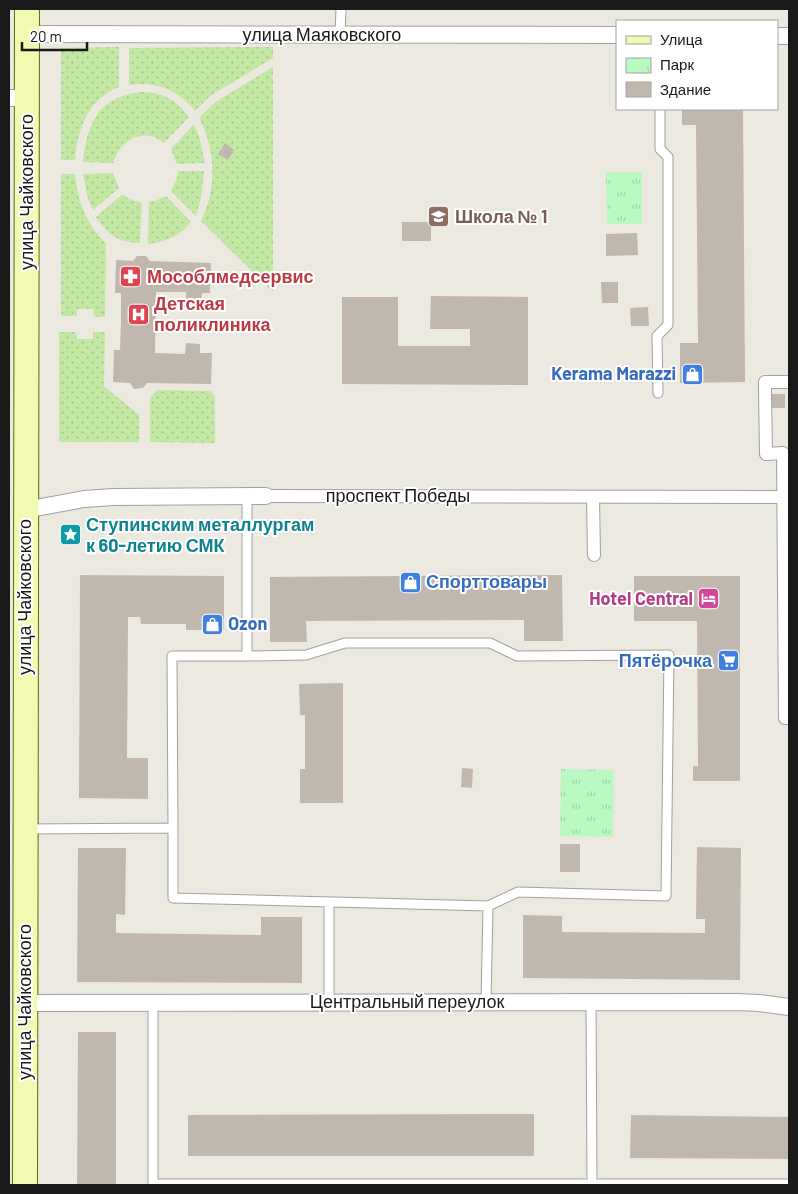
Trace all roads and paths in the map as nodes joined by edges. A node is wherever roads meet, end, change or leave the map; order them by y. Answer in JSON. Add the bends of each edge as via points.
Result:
{"nodes":[{"id":1,"x":28,"y":9,"type":"edge"},
{"id":2,"x":340,"y":9,"type":"edge"},
{"id":3,"x":27,"y":34,"type":"junction"},
{"id":4,"x":340,"y":35,"type":"junction"},
{"id":5,"x":616,"y":35,"type":"edge"},
{"id":6,"x":18,"y":98,"type":"edge"},
{"id":7,"x":660,"y":110,"type":"edge"},
{"id":8,"x":789,"y":382,"type":"edge"},
{"id":9,"x":658,"y":393,"type":"dead end"},
{"id":10,"x":247,"y":496,"type":"junction"},
{"id":11,"x":266,"y":496,"type":"joint"},
{"id":12,"x":593,"y":496,"type":"junction"},
{"id":13,"x":786,"y":497,"type":"edge"},
{"id":14,"x":17,"y":512,"type":"edge"},
{"id":15,"x":594,"y":555,"type":"dead end"},
{"id":16,"x":247,"y":656,"type":"junction"},
{"id":17,"x":789,"y":718,"type":"edge"},
{"id":18,"x":25,"y":828,"type":"junction"},
{"id":19,"x":172,"y":828,"type":"junction"},
{"id":20,"x":329,"y":902,"type":"junction"},
{"id":21,"x":488,"y":906,"type":"junction"},
{"id":22,"x":486,"y":1002,"type":"junction"},
{"id":23,"x":591,"y":1002,"type":"junction"},
{"id":24,"x":25,"y":1003,"type":"junction"},
{"id":25,"x":153,"y":1003,"type":"junction"},
{"id":26,"x":329,"y":1003,"type":"junction"},
{"id":27,"x":789,"y":1007,"type":"edge"},
{"id":28,"x":592,"y":1184,"type":"junction"},
{"id":29,"x":789,"y":1184,"type":"edge"},
{"id":30,"x":25,"y":1185,"type":"edge"}],
"edges":[{"from":1,"to":3,"type":"main road","name":"улица Чайковского"},
{"from":2,"to":4,"type":"lane"},
{"from":3,"to":4,"type":"street","name":"улица Маяковского"},
{"from":3,"to":6,"type":"main road","name":"улица Чайковского"},
{"from":4,"to":5,"type":"street","name":"улица Маяковского"},
{"from":6,"to":14,"type":"main road","name":"улица Чайковского"},
{"from":7,"to":9,"type":"lane","via":[[660,149],[668,157],[668,325],[657,336]]},
{"from":8,"to":13,"type":"street","via":[[765,382],[766,454],[783,453]]},
{"from":10,"to":11,"type":"street","name":"проспект Победы"},
{"from":10,"to":14,"type":"street","name":"проспект Победы","via":[[84,499]]},
{"from":10,"to":16,"type":"lane"},
{"from":11,"to":12,"type":"street","name":"проспект Победы"},
{"from":12,"to":13,"type":"street","name":"проспект Победы"},
{"from":12,"to":15,"type":"street"},
{"from":13,"to":17,"type":"street","via":[[785,718]]},
{"from":14,"to":18,"type":"main road","name":"улица Чайковского"},
{"from":16,"to":19,"type":"lane","via":[[172,656]]},
{"from":16,"to":21,"type":"lane","via":[[306,656],[345,643],[490,643],[517,656],[669,655],[666,896],[518,892]]},
{"from":18,"to":19,"type":"lane"},
{"from":18,"to":24,"type":"main road","name":"улица Чайковского"},
{"from":19,"to":20,"type":"lane","via":[[173,898]]},
{"from":20,"to":21,"type":"lane"},
{"from":20,"to":26,"type":"lane"},
{"from":21,"to":22,"type":"lane"},
{"from":22,"to":23,"type":"street","name":"Центральный переулок"},
{"from":22,"to":26,"type":"street","name":"Центральный переулок"},
{"from":23,"to":27,"type":"street","name":"Центральный переулок","via":[[737,1002]]},
{"from":23,"to":28,"type":"lane"},
{"from":24,"to":25,"type":"street","name":"Центральный переулок"},
{"from":24,"to":30,"type":"main road","name":"улица Чайковского"},
{"from":25,"to":26,"type":"street","name":"Центральный переулок"},
{"from":25,"to":28,"type":"lane","via":[[153,1184]]},
{"from":28,"to":29,"type":"lane"}]}
